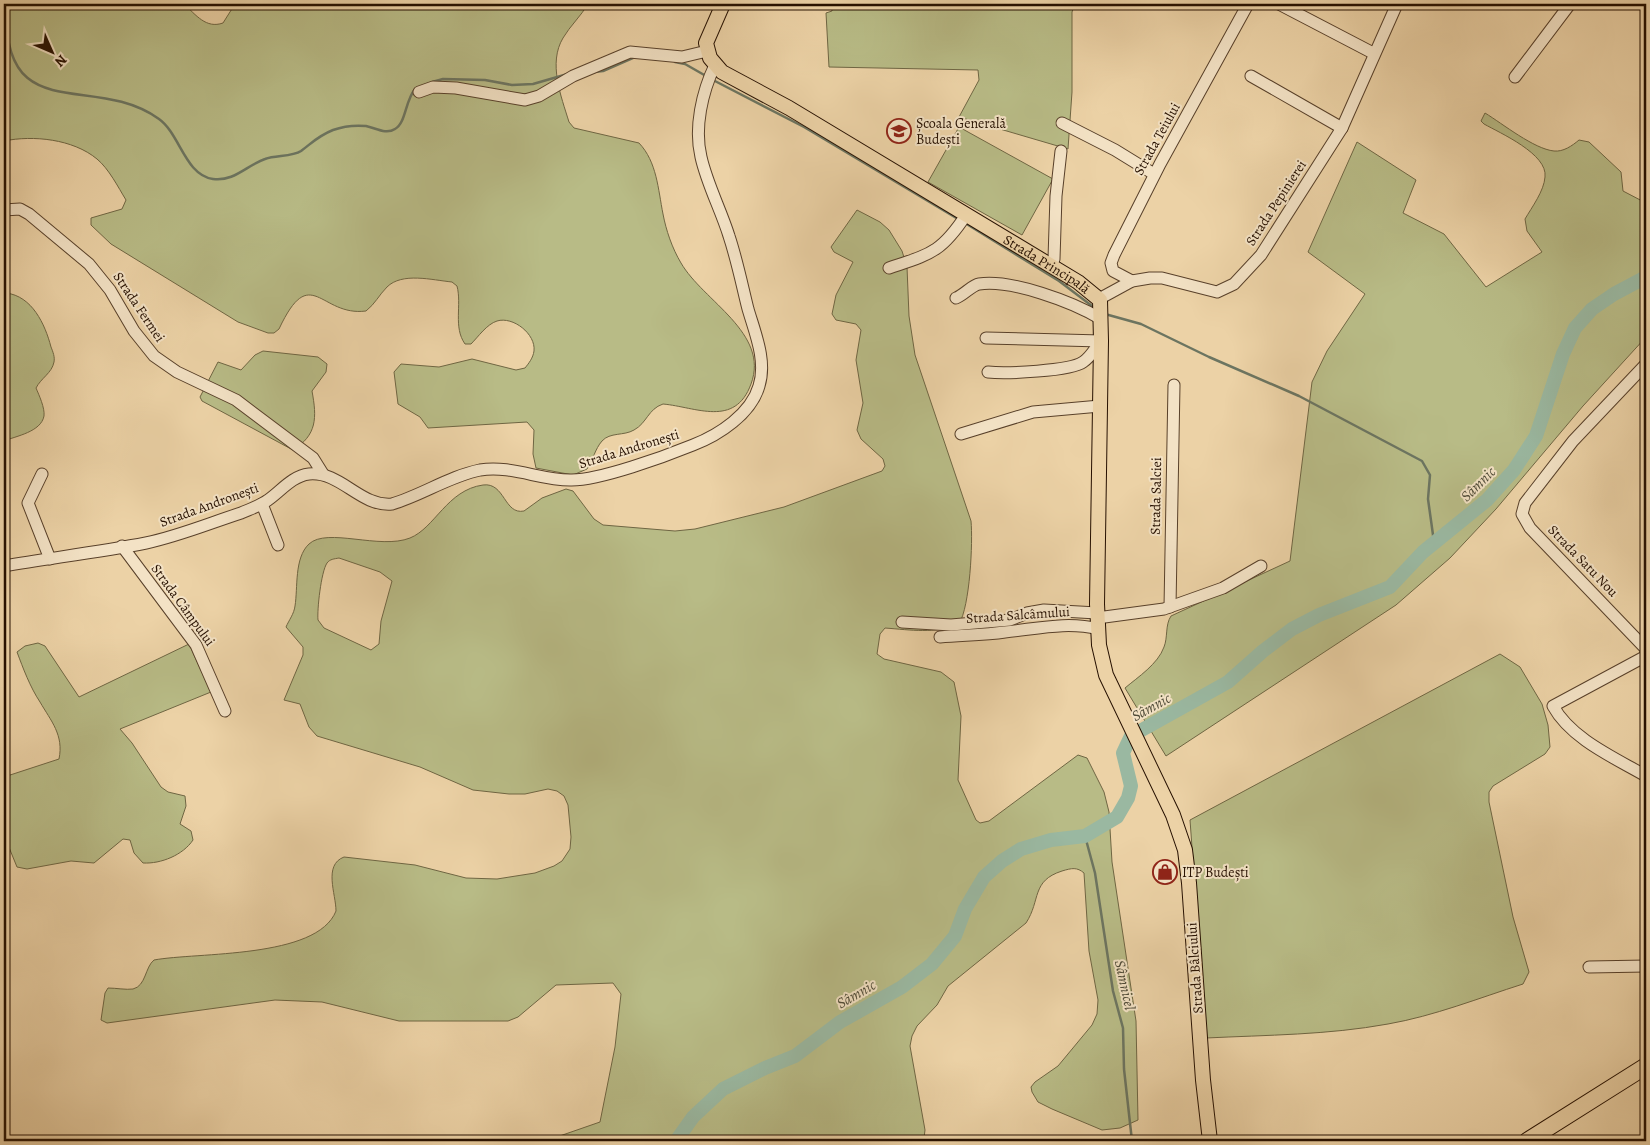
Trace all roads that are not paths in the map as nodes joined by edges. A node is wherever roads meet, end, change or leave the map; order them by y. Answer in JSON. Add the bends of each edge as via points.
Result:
{"nodes":[{"id":1,"x":723,"y":4,"type":"edge"},
{"id":2,"x":1248,"y":4,"type":"edge"},
{"id":3,"x":1279,"y":4,"type":"edge"},
{"id":4,"x":1397,"y":4,"type":"edge"},
{"id":5,"x":1570,"y":4,"type":"edge"},
{"id":6,"x":707,"y":51,"type":"junction"},
{"id":7,"x":1373,"y":53,"type":"junction"},
{"id":8,"x":712,"y":72,"type":"junction"},
{"id":9,"x":1251,"y":76,"type":"dead end"},
{"id":10,"x":1515,"y":77,"type":"dead end"},
{"id":11,"x":419,"y":92,"type":"dead end"},
{"id":12,"x":1062,"y":123,"type":"dead end"},
{"id":13,"x":1342,"y":128,"type":"junction"},
{"id":14,"x":1061,"y":151,"type":"dead end"},
{"id":15,"x":1154,"y":174,"type":"junction"},
{"id":16,"x":4,"y":210,"type":"edge"},
{"id":17,"x":963,"y":219,"type":"junction"},
{"id":18,"x":1053,"y":262,"type":"junction"},
{"id":19,"x":889,"y":268,"type":"dead end"},
{"id":20,"x":1132,"y":281,"type":"junction"},
{"id":21,"x":956,"y":298,"type":"dead end"},
{"id":22,"x":1100,"y":309,"type":"junction"},
{"id":23,"x":986,"y":338,"type":"dead end"},
{"id":24,"x":1101,"y":342,"type":"junction"},
{"id":25,"x":1646,"y":364,"type":"edge"},
{"id":26,"x":988,"y":372,"type":"dead end"},
{"id":27,"x":1174,"y":385,"type":"dead end"},
{"id":28,"x":1100,"y":406,"type":"junction"},
{"id":29,"x":961,"y":434,"type":"dead end"},
{"id":30,"x":42,"y":474,"type":"dead end"},
{"id":31,"x":323,"y":474,"type":"junction"},
{"id":32,"x":262,"y":504,"type":"junction"},
{"id":33,"x":278,"y":545,"type":"dead end"},
{"id":34,"x":122,"y":546,"type":"junction"},
{"id":35,"x":50,"y":558,"type":"junction"},
{"id":36,"x":4,"y":566,"type":"edge"},
{"id":37,"x":1261,"y":566,"type":"dead end"},
{"id":38,"x":1170,"y":607,"type":"junction"},
{"id":39,"x":1098,"y":620,"type":"junction"},
{"id":40,"x":902,"y":622,"type":"dead end"},
{"id":41,"x":940,"y":637,"type":"dead end"},
{"id":42,"x":1646,"y":648,"type":"edge"},
{"id":43,"x":1646,"y":656,"type":"edge"},
{"id":44,"x":225,"y":711,"type":"dead end"},
{"id":45,"x":1646,"y":776,"type":"edge"},
{"id":46,"x":1646,"y":966,"type":"edge"},
{"id":47,"x":1588,"y":967,"type":"dead end"},
{"id":48,"x":1646,"y":1066,"type":"edge"},
{"id":49,"x":1210,"y":1141,"type":"edge"},
{"id":50,"x":1527,"y":1141,"type":"edge"}],
"edges":[{"from":1,"to":6,"type":"main road","via":[[709,33]]},
{"from":2,"to":15,"type":"street","name":"Strada Teiului"},
{"from":3,"to":7,"type":"street"},
{"from":4,"to":7,"type":"street","name":"Strada Pepinierei"},
{"from":5,"to":10,"type":"street"},
{"from":6,"to":8,"type":"main road","name":"Strada Principală"},
{"from":6,"to":11,"type":"street","via":[[682,57],[630,52],[525,100],[456,88],[433,87]]},
{"from":7,"to":13,"type":"street","name":"Strada Pepinierei"},
{"from":8,"to":17,"type":"main road","name":"Strada Principală","via":[[722,72],[789,108]]},
{"from":8,"to":31,"type":"street","name":"Strada Andronești","via":[[699,127],[701,157],[729,235],[762,367],[756,395],[742,413],[722,430],[695,444],[596,476],[572,480],[504,470],[480,470],[402,502],[383,505],[367,500]]},
{"from":9,"to":13,"type":"street"},
{"from":12,"to":15,"type":"street"},
{"from":13,"to":20,"type":"street","name":"Strada Pepinierei","via":[[1261,255],[1230,287],[1217,292],[1162,278]]},
{"from":14,"to":18,"type":"street"},
{"from":15,"to":20,"type":"street","name":"Strada Teiului","via":[[1111,263],[1113,271]]},
{"from":16,"to":31,"type":"street","name":"Strada Fermei","via":[[20,209],[28,214],[89,264],[154,356],[177,372],[236,400],[313,458]]},
{"from":17,"to":18,"type":"main road","name":"Strada Principală"},
{"from":17,"to":19,"type":"street","via":[[952,237],[935,251]]},
{"from":18,"to":22,"type":"main road","name":"Strada Principală","via":[[1078,282]]},
{"from":20,"to":22,"type":"street","name":"Strada Pepinierei"},
{"from":21,"to":22,"type":"street","via":[[978,284],[1005,285]]},
{"from":22,"to":24,"type":"main road"},
{"from":23,"to":24,"type":"street"},
{"from":24,"to":26,"type":"street","via":[[1086,360],[1073,366]]},
{"from":24,"to":28,"type":"main road"},
{"from":25,"to":42,"type":"street","name":"Strada Satu Nou","via":[[1573,441],[1525,503],[1522,514],[1530,528]]},
{"from":27,"to":38,"type":"street","name":"Strada Salciei"},
{"from":28,"to":29,"type":"street","via":[[1033,412]]},
{"from":28,"to":39,"type":"main road"},
{"from":30,"to":35,"type":"street","via":[[28,503]]},
{"from":31,"to":32,"type":"street","name":"Strada Andronești","via":[[297,477]]},
{"from":32,"to":33,"type":"street"},
{"from":32,"to":34,"type":"street","name":"Strada Andronești","via":[[176,535]]},
{"from":34,"to":35,"type":"street","name":"Strada Andronești"},
{"from":34,"to":44,"type":"street","name":"Strada Câmpului","via":[[196,645]]},
{"from":35,"to":36,"type":"street","name":"Strada Andronești"},
{"from":37,"to":38,"type":"street","via":[[1223,588]]},
{"from":38,"to":39,"type":"street"},
{"from":39,"to":40,"type":"street","via":[[1044,610],[1010,620],[951,625]]},
{"from":39,"to":41,"type":"street","name":"Strada Salcâmului","via":[[1078,626]]},
{"from":39,"to":49,"type":"main road","name":"Strada Bâlciului","via":[[1106,675],[1181,835],[1188,868]]},
{"from":43,"to":45,"type":"street","via":[[1553,706],[1578,734]]},
{"from":46,"to":47,"type":"street"},
{"from":48,"to":50,"type":"highway"}]}
